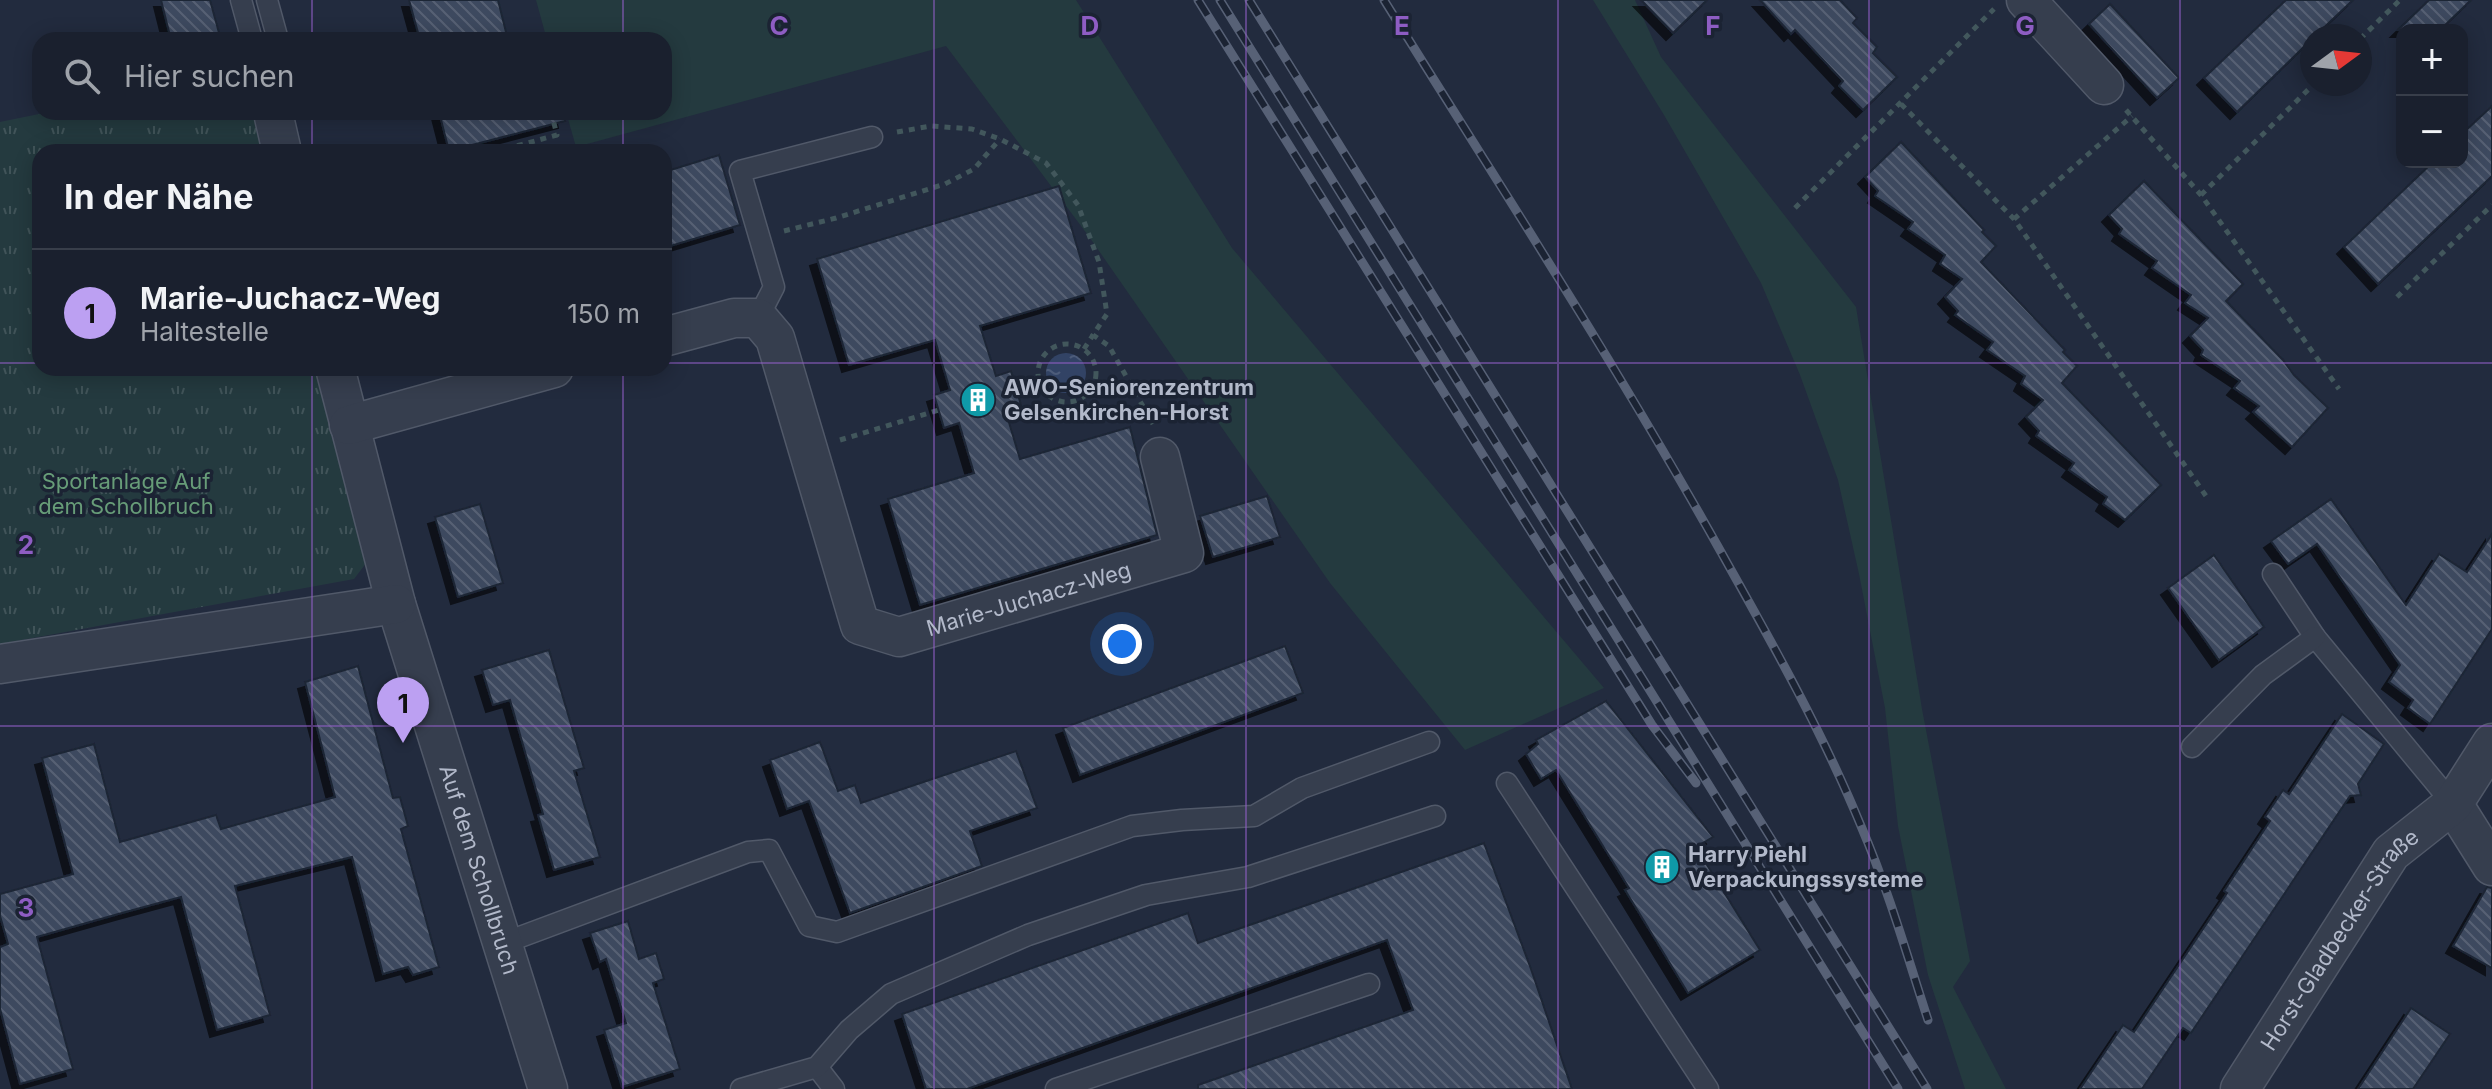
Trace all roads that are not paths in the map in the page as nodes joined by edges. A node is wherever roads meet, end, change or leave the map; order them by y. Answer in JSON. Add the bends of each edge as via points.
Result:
{"nodes":[{"id":1,"x":241,"y":0,"type":"edge"},
{"id":2,"x":267,"y":0,"type":"edge"},
{"id":3,"x":2026,"y":0,"type":"edge"},
{"id":4,"x":250,"y":32,"type":"edge"},
{"id":5,"x":276,"y":32,"type":"edge"},
{"id":6,"x":2104,"y":85,"type":"road end"},
{"id":7,"x":872,"y":137,"type":"road end"},
{"id":8,"x":758,"y":318,"type":"junction"},
{"id":9,"x":672,"y":335,"type":"edge"},
{"id":10,"x":337,"y":376,"type":"edge"},
{"id":11,"x":525,"y":376,"type":"edge"},
{"id":12,"x":349,"y":425,"type":"junction"},
{"id":13,"x":1160,"y":457,"type":"road end"},
{"id":14,"x":2273,"y":574,"type":"dead end"},
{"id":15,"x":396,"y":604,"type":"junction"},
{"id":16,"x":2315,"y":637,"type":"junction"},
{"id":17,"x":0,"y":664,"type":"edge"},
{"id":18,"x":1429,"y":742,"type":"dead end"},
{"id":19,"x":2492,"y":743,"type":"edge"},
{"id":20,"x":2192,"y":747,"type":"dead end"},
{"id":21,"x":1507,"y":783,"type":"dead end"},
{"id":22,"x":2453,"y":804,"type":"junction"},
{"id":23,"x":1435,"y":816,"type":"dead end"},
{"id":24,"x":2492,"y":866,"type":"edge"},
{"id":25,"x":504,"y":943,"type":"junction"},
{"id":26,"x":1369,"y":984,"type":"dead end"},
{"id":27,"x":817,"y":1067,"type":"junction"},
{"id":28,"x":548,"y":1089,"type":"edge"},
{"id":29,"x":741,"y":1089,"type":"edge"},
{"id":30,"x":834,"y":1089,"type":"edge"},
{"id":31,"x":1056,"y":1089,"type":"edge"},
{"id":32,"x":1708,"y":1089,"type":"edge"},
{"id":33,"x":2240,"y":1089,"type":"edge"}],
"edges":[{"from":1,"to":4,"type":"lane"},
{"from":2,"to":5,"type":"lane"},
{"from":3,"to":6,"type":"street"},
{"from":7,"to":8,"type":"lane","via":[[740,171],[774,287]]},
{"from":8,"to":9,"type":"street","via":[[734,318]]},
{"from":8,"to":13,"type":"street","name":"Marie-Juchacz-Weg","via":[[775,338],[860,625],[899,637],[1184,553]]},
{"from":10,"to":12,"type":"street","name":"Auf dem Schollbruch"},
{"from":11,"to":12,"type":"street"},
{"from":12,"to":15,"type":"street","name":"Auf dem Schollbruch"},
{"from":14,"to":16,"type":"lane"},
{"from":15,"to":17,"type":"street"},
{"from":15,"to":25,"type":"street","name":"Auf dem Schollbruch"},
{"from":16,"to":20,"type":"lane","via":[[2263,675]]},
{"from":16,"to":22,"type":"lane"},
{"from":18,"to":25,"type":"lane","via":[[1302,788],[1254,816],[1132,826],[837,932],[809,926],[769,850],[748,852]]},
{"from":19,"to":22,"type":"street","name":"Horst-Gladbecker-Straße"},
{"from":21,"to":32,"type":"lane"},
{"from":22,"to":24,"type":"street"},
{"from":22,"to":33,"type":"street","name":"Horst-Gladbecker-Straße","via":[[2391,853]]},
{"from":23,"to":27,"type":"lane","via":[[1248,877],[1146,895],[1028,935],[891,994]]},
{"from":25,"to":28,"type":"street","name":"Auf dem Schollbruch"},
{"from":26,"to":31,"type":"lane"},
{"from":27,"to":29,"type":"lane"},
{"from":27,"to":30,"type":"lane"}]}
